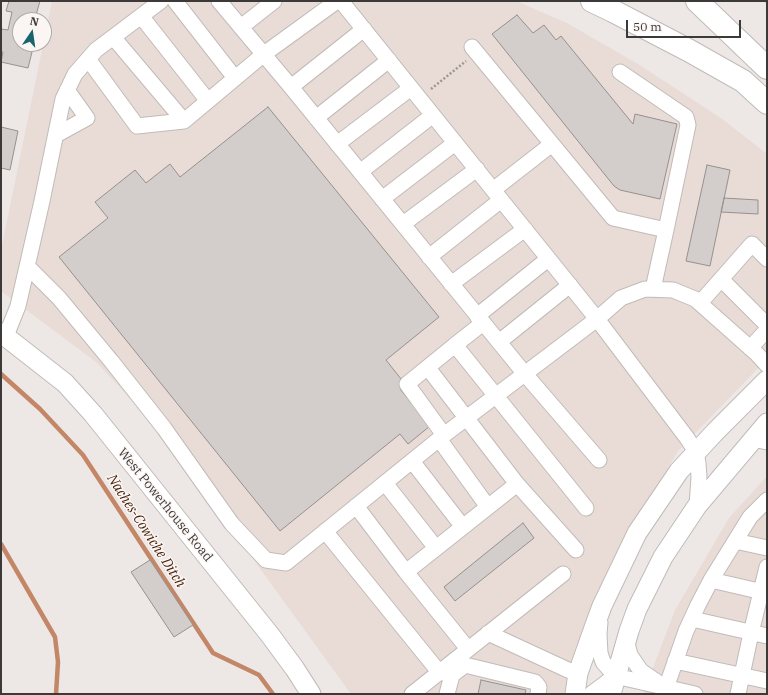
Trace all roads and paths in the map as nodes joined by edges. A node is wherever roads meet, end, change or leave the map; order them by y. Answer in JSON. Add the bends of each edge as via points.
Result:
{"nodes":[{"id":1,"x":161,"y":1,"type":"edge"},
{"id":2,"x":175,"y":1,"type":"edge"},
{"id":3,"x":219,"y":1,"type":"edge"},
{"id":4,"x":274,"y":1,"type":"edge"},
{"id":5,"x":337,"y":1,"type":"edge"},
{"id":6,"x":341,"y":1,"type":"edge"},
{"id":7,"x":592,"y":1,"type":"edge"},
{"id":8,"x":697,"y":1,"type":"edge"},
{"id":9,"x":141,"y":16,"type":"junction"},
{"id":10,"x":241,"y":27,"type":"junction"},
{"id":11,"x":364,"y":29,"type":"junction"},
{"id":12,"x":113,"y":37,"type":"junction"},
{"id":13,"x":474,"y":49,"type":"joint"},
{"id":14,"x":264,"y":54,"type":"junction"},
{"id":15,"x":88,"y":59,"type":"junction"},
{"id":16,"x":389,"y":60,"type":"junction"},
{"id":17,"x":767,"y":68,"type":"edge"},
{"id":18,"x":620,"y":72,"type":"dead end"},
{"id":19,"x":235,"y":78,"type":"junction"},
{"id":20,"x":291,"y":87,"type":"junction"},
{"id":21,"x":67,"y":90,"type":"junction"},
{"id":22,"x":415,"y":93,"type":"junction"},
{"id":23,"x":208,"y":101,"type":"junction"},
{"id":24,"x":767,"y":103,"type":"edge"},
{"id":25,"x":433,"y":115,"type":"junction"},
{"id":26,"x":316,"y":118,"type":"junction"},
{"id":27,"x":184,"y":121,"type":"junction"},
{"id":28,"x":56,"y":135,"type":"junction"},
{"id":29,"x":455,"y":143,"type":"junction"},
{"id":30,"x":337,"y":144,"type":"junction"},
{"id":31,"x":552,"y":144,"type":"junction"},
{"id":32,"x":477,"y":169,"type":"junction"},
{"id":33,"x":360,"y":172,"type":"junction"},
{"id":34,"x":497,"y":195,"type":"junction"},
{"id":35,"x":382,"y":200,"type":"junction"},
{"id":36,"x":403,"y":224,"type":"junction"},
{"id":37,"x":525,"y":229,"type":"junction"},
{"id":38,"x":666,"y":230,"type":"junction"},
{"id":39,"x":429,"y":257,"type":"junction"},
{"id":40,"x":548,"y":258,"type":"junction"},
{"id":41,"x":767,"y":259,"type":"edge"},
{"id":42,"x":27,"y":266,"type":"junction"},
{"id":43,"x":721,"y":280,"type":"junction"},
{"id":44,"x":451,"y":284,"type":"junction"},
{"id":45,"x":570,"y":285,"type":"junction"},
{"id":46,"x":653,"y":289,"type":"junction"},
{"id":47,"x":700,"y":303,"type":"junction"},
{"id":48,"x":597,"y":319,"type":"junction"},
{"id":49,"x":480,"y":320,"type":"junction"},
{"id":50,"x":767,"y":325,"type":"edge"},
{"id":51,"x":767,"y":330,"type":"edge"},
{"id":52,"x":4,"y":334,"type":"edge"},
{"id":53,"x":499,"y":342,"type":"junction"},
{"id":54,"x":455,"y":346,"type":"junction"},
{"id":55,"x":750,"y":348,"type":"junction"},
{"id":56,"x":767,"y":365,"type":"edge"},
{"id":57,"x":428,"y":368,"type":"junction"},
{"id":58,"x":524,"y":374,"type":"junction"},
{"id":59,"x":767,"y":380,"type":"edge"},
{"id":60,"x":495,"y":396,"type":"junction"},
{"id":61,"x":466,"y":418,"type":"junction"},
{"id":62,"x":767,"y":423,"type":"edge"},
{"id":63,"x":441,"y":437,"type":"junction"},
{"id":64,"x":760,"y":440,"type":"edge"},
{"id":65,"x":696,"y":452,"type":"junction"},
{"id":66,"x":599,"y":460,"type":"dead end"},
{"id":67,"x":412,"y":461,"type":"junction"},
{"id":68,"x":385,"y":483,"type":"junction"},
{"id":69,"x":517,"y":484,"type":"junction"},
{"id":70,"x":767,"y":500,"type":"edge"},
{"id":71,"x":356,"y":506,"type":"junction"},
{"id":72,"x":697,"y":506,"type":"junction"},
{"id":73,"x":488,"y":507,"type":"junction"},
{"id":74,"x":586,"y":508,"type":"dead end"},
{"id":75,"x":463,"y":527,"type":"junction"},
{"id":76,"x":325,"y":531,"type":"junction"},
{"id":77,"x":735,"y":541,"type":"junction"},
{"id":78,"x":436,"y":548,"type":"junction"},
{"id":79,"x":767,"y":548,"type":"edge"},
{"id":80,"x":576,"y":550,"type":"dead end"},
{"id":81,"x":767,"y":567,"type":"edge"},
{"id":82,"x":406,"y":572,"type":"junction"},
{"id":83,"x":563,"y":574,"type":"dead end"},
{"id":84,"x":711,"y":580,"type":"junction"},
{"id":85,"x":764,"y":592,"type":"edge"},
{"id":86,"x":602,"y":606,"type":"junction"},
{"id":87,"x":692,"y":619,"type":"junction"},
{"id":88,"x":488,"y":632,"type":"junction"},
{"id":89,"x":629,"y":632,"type":"junction"},
{"id":90,"x":751,"y":633,"type":"junction"},
{"id":91,"x":767,"y":636,"type":"edge"},
{"id":92,"x":468,"y":649,"type":"junction"},
{"id":93,"x":675,"y":660,"type":"junction"},
{"id":94,"x":446,"y":673,"type":"junction"},
{"id":95,"x":578,"y":673,"type":"junction"},
{"id":96,"x":615,"y":676,"type":"junction"},
{"id":97,"x":742,"y":676,"type":"junction"},
{"id":98,"x":767,"y":681,"type":"edge"},
{"id":99,"x":666,"y":688,"type":"junction"},
{"id":100,"x":311,"y":694,"type":"edge"},
{"id":101,"x":412,"y":694,"type":"edge"},
{"id":102,"x":447,"y":694,"type":"edge"},
{"id":103,"x":538,"y":694,"type":"edge"},
{"id":104,"x":575,"y":694,"type":"edge"},
{"id":105,"x":591,"y":694,"type":"edge"},
{"id":106,"x":611,"y":694,"type":"edge"},
{"id":107,"x":646,"y":694,"type":"edge"},
{"id":108,"x":695,"y":694,"type":"edge"},
{"id":109,"x":738,"y":694,"type":"edge"}],
"edges":[{"from":1,"to":9,"type":"lane"},
{"from":2,"to":19,"type":"lane"},
{"from":3,"to":10,"type":"lane"},
{"from":4,"to":10,"type":"lane"},
{"from":5,"to":14,"type":"lane"},
{"from":6,"to":11,"type":"lane"},
{"from":7,"to":24,"type":"highway","via":[[742,81]]},
{"from":8,"to":17,"type":"highway"},
{"from":9,"to":12,"type":"lane"},
{"from":9,"to":23,"type":"lane"},
{"from":10,"to":14,"type":"lane"},
{"from":11,"to":16,"type":"lane"},
{"from":11,"to":20,"type":"lane"},
{"from":12,"to":15,"type":"lane"},
{"from":12,"to":27,"type":"lane"},
{"from":13,"to":22,"type":"path"},
{"from":13,"to":31,"type":"lane"},
{"from":14,"to":19,"type":"lane"},
{"from":14,"to":20,"type":"lane"},
{"from":15,"to":21,"type":"lane","via":[[75,74]]},
{"from":15,"to":27,"type":"lane","via":[[137,126]]},
{"from":16,"to":22,"type":"lane"},
{"from":16,"to":26,"type":"lane"},
{"from":18,"to":38,"type":"lane","via":[[686,117],[688,125]]},
{"from":19,"to":23,"type":"lane"},
{"from":20,"to":26,"type":"lane"},
{"from":21,"to":28,"type":"lane"},
{"from":21,"to":28,"type":"lane","via":[[87,118]]},
{"from":22,"to":25,"type":"lane"},
{"from":22,"to":30,"type":"lane"},
{"from":23,"to":27,"type":"lane"},
{"from":25,"to":29,"type":"lane"},
{"from":25,"to":33,"type":"lane"},
{"from":26,"to":30,"type":"lane"},
{"from":28,"to":42,"type":"lane"},
{"from":29,"to":32,"type":"lane"},
{"from":29,"to":35,"type":"lane"},
{"from":30,"to":33,"type":"lane"},
{"from":31,"to":34,"type":"lane"},
{"from":31,"to":38,"type":"lane","via":[[613,218]]},
{"from":32,"to":34,"type":"lane"},
{"from":32,"to":36,"type":"lane"},
{"from":33,"to":35,"type":"lane"},
{"from":34,"to":37,"type":"lane"},
{"from":34,"to":39,"type":"lane"},
{"from":35,"to":36,"type":"lane"},
{"from":36,"to":39,"type":"lane"},
{"from":37,"to":40,"type":"lane"},
{"from":37,"to":44,"type":"lane"},
{"from":38,"to":46,"type":"lane"},
{"from":39,"to":44,"type":"lane"},
{"from":40,"to":45,"type":"lane"},
{"from":40,"to":49,"type":"lane"},
{"from":41,"to":43,"type":"lane","via":[[752,244]]},
{"from":42,"to":52,"type":"lane","via":[[18,306]]},
{"from":42,"to":76,"type":"lane","via":[[59,298],[112,362],[164,428],[232,524],[266,560],[286,563]]},
{"from":43,"to":47,"type":"lane"},
{"from":43,"to":50,"type":"lane"},
{"from":44,"to":49,"type":"lane"},
{"from":45,"to":48,"type":"lane"},
{"from":45,"to":53,"type":"lane"},
{"from":46,"to":47,"type":"lane","via":[[673,290]]},
{"from":46,"to":48,"type":"lane","via":[[645,289],[621,298]]},
{"from":47,"to":55,"type":"lane"},
{"from":48,"to":58,"type":"lane"},
{"from":48,"to":65,"type":"lane"},
{"from":49,"to":53,"type":"lane"},
{"from":49,"to":54,"type":"lane"},
{"from":51,"to":55,"type":"lane"},
{"from":52,"to":100,"type":"main road","name":"West Powerhouse Road","via":[[65,383],[93,414],[270,635]]},
{"from":53,"to":58,"type":"lane"},
{"from":54,"to":57,"type":"lane"},
{"from":54,"to":60,"type":"lane"},
{"from":55,"to":56,"type":"lane"},
{"from":57,"to":61,"type":"lane"},
{"from":57,"to":63,"type":"lane","via":[[407,384]]},
{"from":58,"to":60,"type":"lane"},
{"from":58,"to":66,"type":"lane"},
{"from":59,"to":65,"type":"main road"},
{"from":60,"to":61,"type":"lane"},
{"from":60,"to":74,"type":"lane"},
{"from":61,"to":63,"type":"lane"},
{"from":61,"to":69,"type":"lane"},
{"from":62,"to":64,"type":"main road"},
{"from":63,"to":67,"type":"lane"},
{"from":63,"to":73,"type":"lane"},
{"from":64,"to":72,"type":"main road"},
{"from":65,"to":72,"type":"lane","via":[[699,477]]},
{"from":65,"to":86,"type":"main road","via":[[679,471],[637,533]]},
{"from":67,"to":68,"type":"lane"},
{"from":67,"to":75,"type":"lane"},
{"from":68,"to":71,"type":"lane"},
{"from":68,"to":78,"type":"lane"},
{"from":69,"to":73,"type":"lane"},
{"from":69,"to":80,"type":"lane"},
{"from":70,"to":77,"type":"lane","via":[[750,518]]},
{"from":71,"to":76,"type":"lane"},
{"from":71,"to":82,"type":"lane"},
{"from":72,"to":89,"type":"main road","via":[[663,557],[637,609]]},
{"from":73,"to":75,"type":"lane"},
{"from":75,"to":78,"type":"lane"},
{"from":76,"to":94,"type":"lane"},
{"from":77,"to":79,"type":"lane"},
{"from":77,"to":84,"type":"lane"},
{"from":78,"to":82,"type":"lane"},
{"from":81,"to":85,"type":"lane"},
{"from":82,"to":92,"type":"lane"},
{"from":83,"to":88,"type":"lane"},
{"from":84,"to":85,"type":"lane"},
{"from":84,"to":87,"type":"lane"},
{"from":85,"to":90,"type":"lane"},
{"from":86,"to":95,"type":"main road"},
{"from":86,"to":96,"type":"lane","via":[[600,652],[603,662]]},
{"from":87,"to":90,"type":"lane"},
{"from":87,"to":93,"type":"lane"},
{"from":88,"to":92,"type":"lane"},
{"from":88,"to":95,"type":"lane"},
{"from":89,"to":96,"type":"main road"},
{"from":89,"to":99,"type":"lane","via":[[627,643],[630,655],[641,671]]},
{"from":90,"to":91,"type":"lane"},
{"from":90,"to":97,"type":"lane"},
{"from":92,"to":94,"type":"lane"},
{"from":93,"to":97,"type":"lane"},
{"from":93,"to":99,"type":"lane"},
{"from":94,"to":101,"type":"lane"},
{"from":94,"to":102,"type":"lane"},
{"from":94,"to":103,"type":"lane","via":[[466,665],[535,682],[539,686]]},
{"from":95,"to":104,"type":"main road"},
{"from":96,"to":99,"type":"lane"},
{"from":96,"to":105,"type":"lane"},
{"from":96,"to":106,"type":"main road"},
{"from":97,"to":98,"type":"lane"},
{"from":97,"to":109,"type":"lane"},
{"from":99,"to":107,"type":"lane"},
{"from":99,"to":108,"type":"lane"}]}
